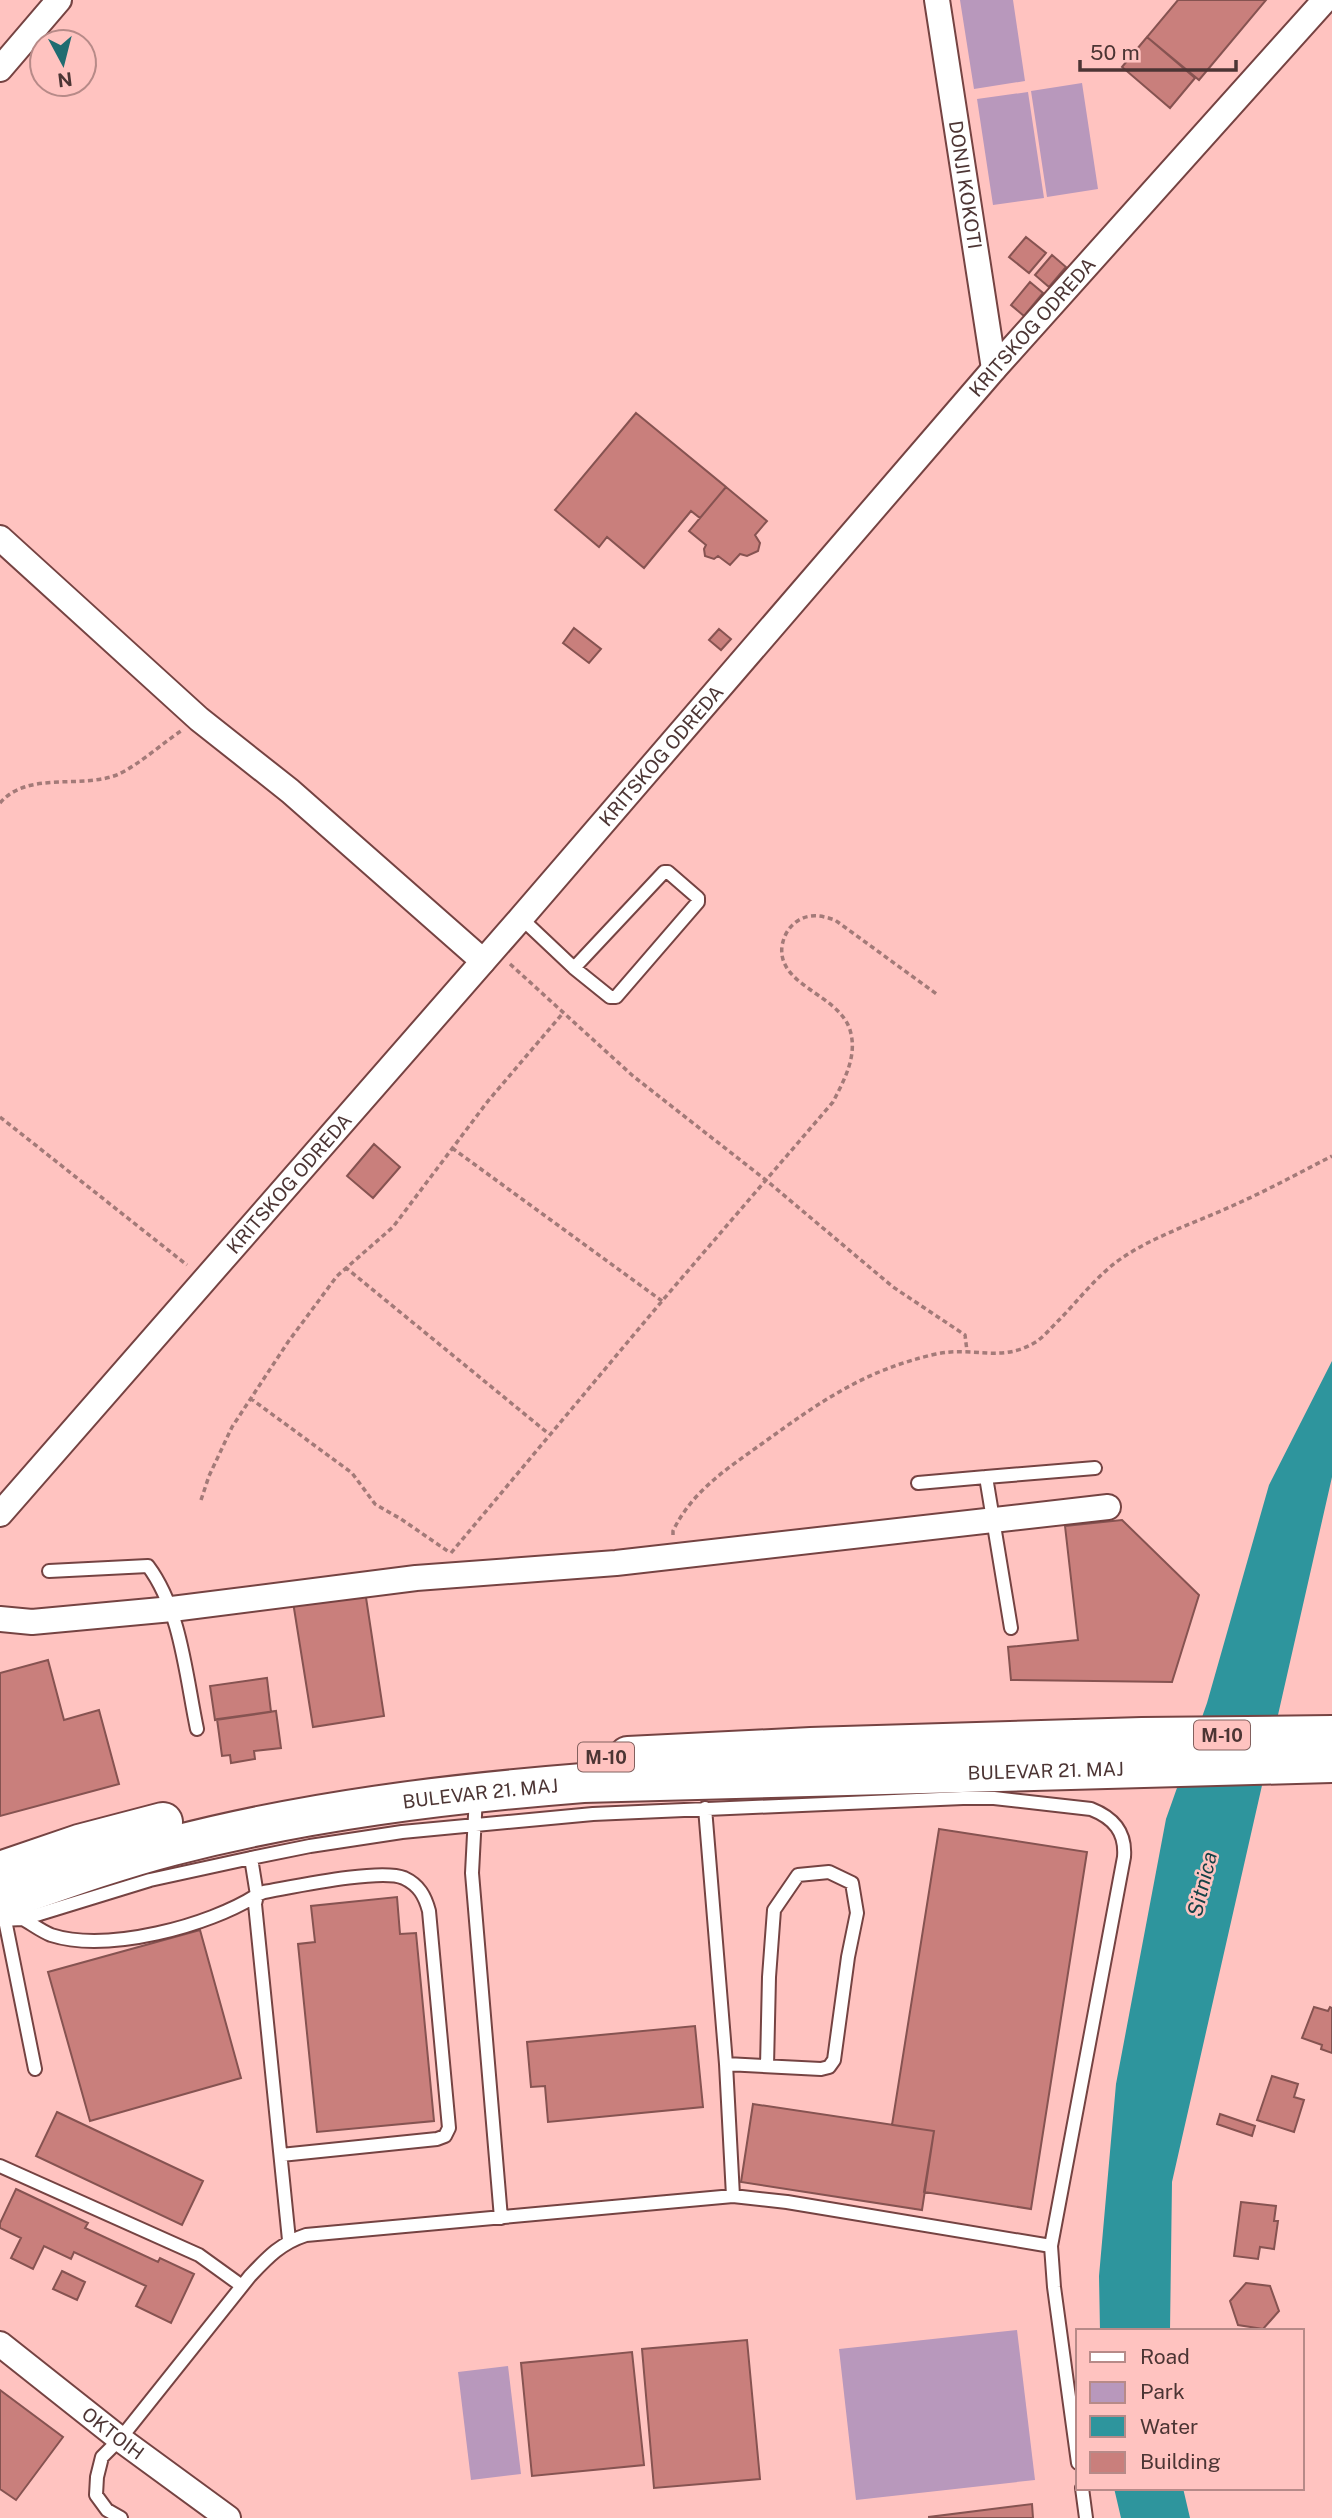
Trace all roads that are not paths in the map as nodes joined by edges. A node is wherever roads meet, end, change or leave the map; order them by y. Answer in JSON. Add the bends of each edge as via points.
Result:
{"nodes":[{"id":1,"x":60,"y":0,"type":"edge"},
{"id":2,"x":937,"y":0,"type":"edge"},
{"id":3,"x":1325,"y":0,"type":"edge"},
{"id":4,"x":0,"y":69,"type":"edge"},
{"id":5,"x":994,"y":369,"type":"junction"},
{"id":6,"x":0,"y":538,"type":"edge"},
{"id":7,"x":520,"y":918,"type":"junction"},
{"id":8,"x":488,"y":955,"type":"junction"},
{"id":9,"x":574,"y":968,"type":"junction"},
{"id":10,"x":1095,"y":1468,"type":"dead end"},
{"id":11,"x":986,"y":1476,"type":"junction"},
{"id":12,"x":918,"y":1483,"type":"dead end"},
{"id":13,"x":1108,"y":1507,"type":"dead end"},
{"id":14,"x":0,"y":1514,"type":"edge"},
{"id":15,"x":992,"y":1520,"type":"junction"},
{"id":16,"x":49,"y":1571,"type":"dead end"},
{"id":17,"x":172,"y":1609,"type":"junction"},
{"id":18,"x":0,"y":1619,"type":"edge"},
{"id":19,"x":1011,"y":1628,"type":"dead end"},
{"id":20,"x":197,"y":1729,"type":"dead end"},
{"id":21,"x":1315,"y":1749,"type":"edge"},
{"id":22,"x":1142,"y":1752,"type":"junction"},
{"id":23,"x":994,"y":1785,"type":"junction"},
{"id":24,"x":705,"y":1808,"type":"junction"},
{"id":25,"x":475,"y":1809,"type":"junction"},
{"id":26,"x":251,"y":1858,"type":"junction"},
{"id":27,"x":0,"y":1871,"type":"edge"},
{"id":28,"x":257,"y":1895,"type":"junction"},
{"id":29,"x":7,"y":1915,"type":"edge"},
{"id":30,"x":726,"y":2064,"type":"junction"},
{"id":31,"x":766,"y":2066,"type":"junction"},
{"id":32,"x":35,"y":2069,"type":"dead end"},
{"id":33,"x":281,"y":2155,"type":"junction"},
{"id":34,"x":0,"y":2166,"type":"edge"},
{"id":35,"x":733,"y":2196,"type":"junction"},
{"id":36,"x":501,"y":2218,"type":"junction"},
{"id":37,"x":289,"y":2240,"type":"junction"},
{"id":38,"x":1051,"y":2246,"type":"junction"},
{"id":39,"x":242,"y":2286,"type":"junction"},
{"id":40,"x":0,"y":2344,"type":"edge"},
{"id":41,"x":120,"y":2439,"type":"junction"},
{"id":42,"x":1076,"y":2448,"type":"edge"},
{"id":43,"x":1082,"y":2490,"type":"edge"},
{"id":44,"x":121,"y":2518,"type":"edge"},
{"id":45,"x":228,"y":2518,"type":"edge"},
{"id":46,"x":1086,"y":2518,"type":"edge"}],
"edges":[{"from":1,"to":4,"type":"street"},
{"from":2,"to":5,"type":"street","name":"DONJI KOKOTI"},
{"from":3,"to":5,"type":"street","name":"KRITSKOG ODREDA"},
{"from":5,"to":7,"type":"street","name":"KRITSKOG ODREDA"},
{"from":6,"to":8,"type":"street","via":[[199,719]]},
{"from":7,"to":8,"type":"street","name":"KRITSKOG ODREDA"},
{"from":7,"to":9,"type":"lane"},
{"from":8,"to":14,"type":"street","name":"KRITSKOG ODREDA"},
{"from":9,"to":9,"type":"lane","via":[[616,997],[698,898],[664,872]]},
{"from":10,"to":11,"type":"lane"},
{"from":11,"to":12,"type":"lane"},
{"from":11,"to":15,"type":"lane"},
{"from":13,"to":15,"type":"street"},
{"from":15,"to":17,"type":"street","via":[[616,1563],[449,1564]]},
{"from":15,"to":19,"type":"lane"},
{"from":16,"to":17,"type":"lane","via":[[148,1566]]},
{"from":17,"to":18,"type":"street","via":[[32,1622]]},
{"from":17,"to":20,"type":"lane"},
{"from":21,"to":22,"type":"main road","number":"M-10"},
{"from":22,"to":23,"type":"main road","name":"BULEVAR 21. MAJ","number":"M-10"},
{"from":22,"to":27,"type":"main road","name":"BULEVAR 21. MAJ","number":"M-10","via":[[825,1747],[499,1766],[291,1795],[172,1820]]},
{"from":23,"to":24,"type":"lane"},
{"from":23,"to":25,"type":"main road","name":"BULEVAR 21. MAJ","number":"M-10","via":[[583,1783]]},
{"from":23,"to":38,"type":"lane","via":[[1105,1815],[1119,1829],[1125,1847]]},
{"from":24,"to":25,"type":"lane","via":[[593,1814]]},
{"from":24,"to":30,"type":"lane"},
{"from":25,"to":26,"type":"lane","via":[[402,1832]]},
{"from":25,"to":29,"type":"main road","name":"BULEVAR 21. MAJ","number":"M-10","via":[[345,1810],[231,1832],[91,1870]]},
{"from":25,"to":36,"type":"lane","via":[[472,1873]]},
{"from":26,"to":28,"type":"lane"},
{"from":26,"to":29,"type":"lane"},
{"from":28,"to":29,"type":"lane","via":[[199,1921],[123,1939],[70,1939]]},
{"from":28,"to":33,"type":"lane"},
{"from":28,"to":33,"type":"lane","via":[[389,1874],[422,1892],[429,1911],[448,2114],[449,2128],[438,2139]]},
{"from":29,"to":32,"type":"lane"},
{"from":30,"to":31,"type":"lane"},
{"from":30,"to":35,"type":"lane"},
{"from":31,"to":31,"type":"lane","via":[[821,2069],[834,2060],[857,1913],[852,1883],[829,1872],[798,1875],[774,1910]]},
{"from":33,"to":37,"type":"lane"},
{"from":34,"to":39,"type":"lane","via":[[199,2255]]},
{"from":35,"to":36,"type":"lane"},
{"from":35,"to":38,"type":"lane"},
{"from":36,"to":37,"type":"lane"},
{"from":37,"to":39,"type":"lane"},
{"from":38,"to":42,"type":"lane"},
{"from":39,"to":41,"type":"lane"},
{"from":40,"to":41,"type":"street","name":"OKTOIH"},
{"from":41,"to":44,"type":"lane","via":[[102,2457],[96,2495],[107,2510]]},
{"from":41,"to":45,"type":"street","name":"OKTOIH"},
{"from":43,"to":46,"type":"lane"}]}
